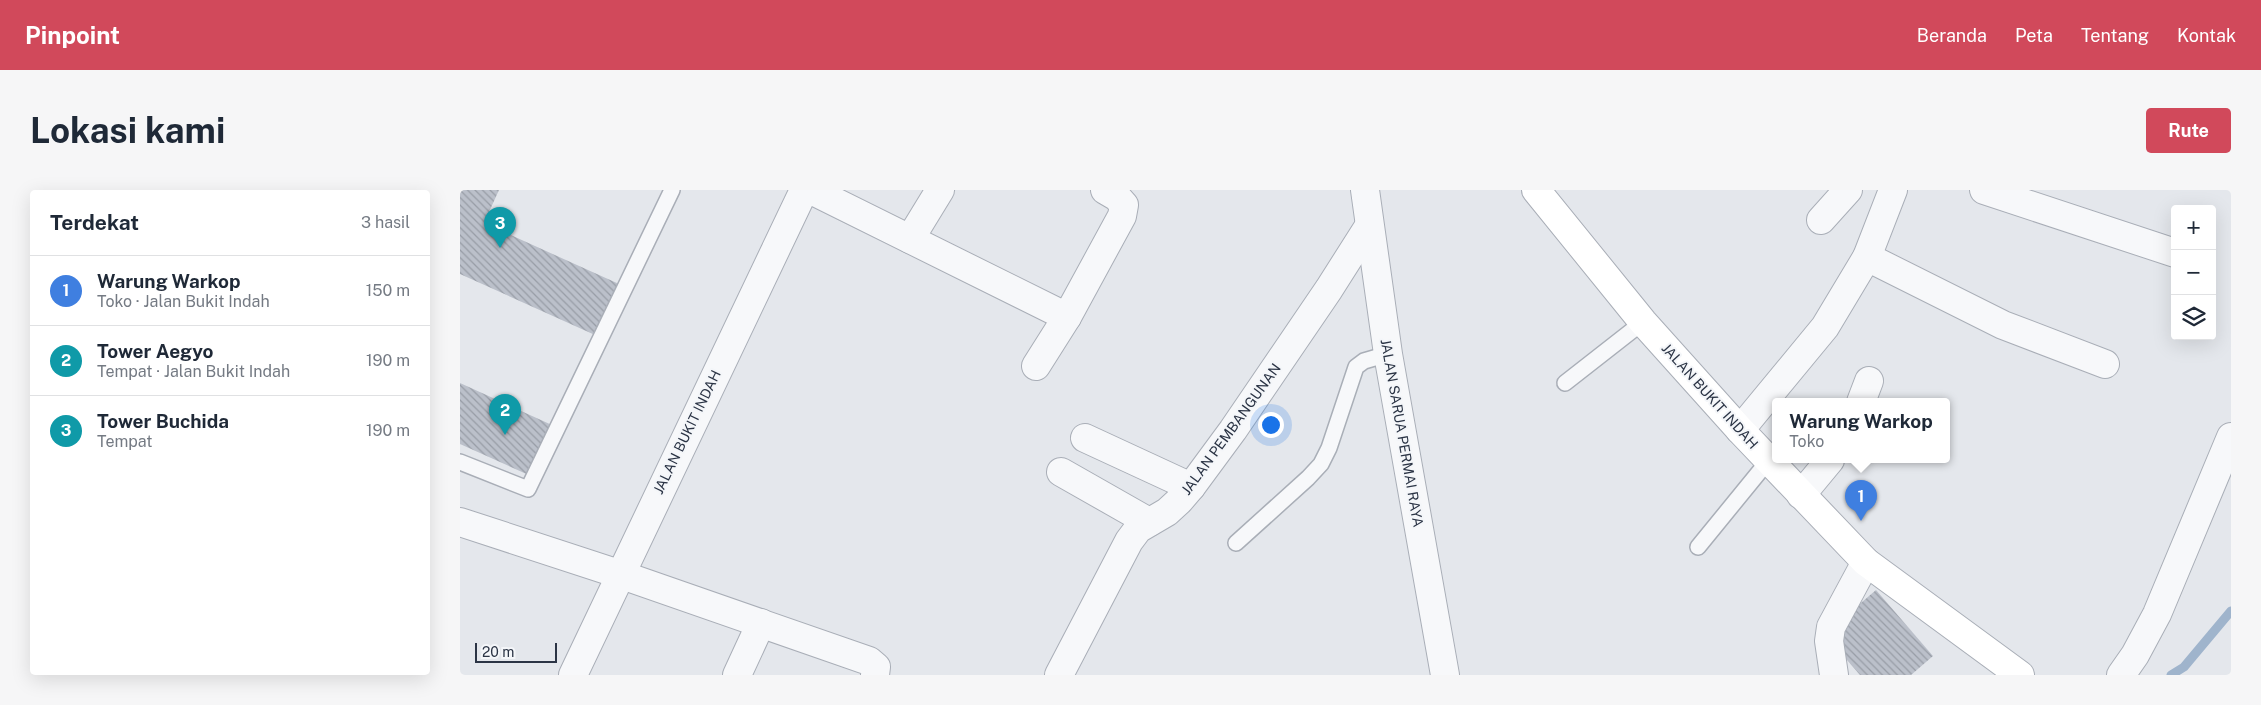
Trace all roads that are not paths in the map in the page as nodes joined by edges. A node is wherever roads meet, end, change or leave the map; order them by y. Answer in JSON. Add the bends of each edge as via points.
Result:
{"nodes":[{"id":1,"x":672,"y":190,"type":"edge"},
{"id":2,"x":804,"y":190,"type":"edge"},
{"id":3,"x":811,"y":190,"type":"edge"},
{"id":4,"x":940,"y":190,"type":"edge"},
{"id":5,"x":1105,"y":190,"type":"edge"},
{"id":6,"x":1365,"y":190,"type":"edge"},
{"id":7,"x":1536,"y":190,"type":"edge"},
{"id":8,"x":1848,"y":190,"type":"edge"},
{"id":9,"x":1893,"y":190,"type":"edge"},
{"id":10,"x":1984,"y":190,"type":"edge"},
{"id":11,"x":1820,"y":220,"type":"dead end"},
{"id":12,"x":1368,"y":226,"type":"junction"},
{"id":13,"x":910,"y":239,"type":"junction"},
{"id":14,"x":2171,"y":252,"type":"edge"},
{"id":15,"x":1867,"y":257,"type":"junction"},
{"id":16,"x":1067,"y":317,"type":"junction"},
{"id":17,"x":1643,"y":322,"type":"junction"},
{"id":18,"x":1388,"y":354,"type":"junction"},
{"id":19,"x":2105,"y":364,"type":"dead end"},
{"id":20,"x":1036,"y":366,"type":"dead end"},
{"id":21,"x":1565,"y":383,"type":"dead end"},
{"id":22,"x":1740,"y":430,"type":"junction"},
{"id":23,"x":2231,"y":437,"type":"edge"},
{"id":24,"x":1085,"y":438,"type":"dead end"},
{"id":25,"x":1769,"y":460,"type":"junction"},
{"id":26,"x":460,"y":462,"type":"edge"},
{"id":27,"x":1828,"y":463,"type":"edge"},
{"id":28,"x":1061,"y":472,"type":"dead end"},
{"id":29,"x":1191,"y":487,"type":"junction"},
{"id":30,"x":1801,"y":495,"type":"junction"},
{"id":31,"x":460,"y":522,"type":"edge"},
{"id":32,"x":1149,"y":522,"type":"junction"},
{"id":33,"x":1236,"y":542,"type":"dead end"},
{"id":34,"x":1698,"y":546,"type":"dead end"},
{"id":35,"x":1866,"y":562,"type":"junction"},
{"id":36,"x":619,"y":574,"type":"junction"},
{"id":37,"x":761,"y":623,"type":"junction"},
{"id":38,"x":573,"y":675,"type":"edge"},
{"id":39,"x":737,"y":675,"type":"edge"},
{"id":40,"x":875,"y":675,"type":"edge"},
{"id":41,"x":1059,"y":675,"type":"edge"},
{"id":42,"x":1445,"y":675,"type":"edge"},
{"id":43,"x":1834,"y":675,"type":"edge"},
{"id":44,"x":2020,"y":675,"type":"edge"},
{"id":45,"x":2120,"y":675,"type":"edge"}],
"edges":[{"from":1,"to":26,"type":"lane","via":[[528,489]]},
{"from":2,"to":36,"type":"street","name":"JALAN BUKIT INDAH"},
{"from":3,"to":13,"type":"street"},
{"from":4,"to":13,"type":"street"},
{"from":5,"to":16,"type":"street","via":[[1124,205],[1122,216]]},
{"from":6,"to":12,"type":"street","name":"JALAN SARUA PERMAI RAYA"},
{"from":7,"to":17,"type":"main road","name":"JALAN BUKIT INDAH"},
{"from":8,"to":11,"type":"street"},
{"from":9,"to":15,"type":"street"},
{"from":10,"to":14,"type":"street"},
{"from":12,"to":18,"type":"street","name":"JALAN SARUA PERMAI RAYA"},
{"from":12,"to":29,"type":"street","name":"JALAN PEMBANGUNAN","via":[[1233,430]]},
{"from":13,"to":16,"type":"street"},
{"from":15,"to":19,"type":"street","via":[[2003,325]]},
{"from":15,"to":22,"type":"street","via":[[1825,327]]},
{"from":16,"to":20,"type":"street"},
{"from":17,"to":21,"type":"lane"},
{"from":17,"to":22,"type":"main road","name":"JALAN BUKIT INDAH"},
{"from":18,"to":33,"type":"lane","via":[[1356,366],[1329,448],[1320,464]]},
{"from":18,"to":42,"type":"street","name":"JALAN SARUA PERMAI RAYA"},
{"from":22,"to":25,"type":"main road","name":"JALAN BUKIT INDAH"},
{"from":23,"to":45,"type":"street","via":[[2156,614]]},
{"from":24,"to":29,"type":"street"},
{"from":25,"to":30,"type":"main road","name":"JALAN BUKIT INDAH"},
{"from":25,"to":34,"type":"lane"},
{"from":27,"to":30,"type":"street"},
{"from":28,"to":32,"type":"street"},
{"from":29,"to":32,"type":"street","name":"JALAN PEMBANGUNAN","via":[[1167,512]]},
{"from":30,"to":35,"type":"main road","name":"JALAN BUKIT INDAH"},
{"from":31,"to":36,"type":"street"},
{"from":32,"to":41,"type":"street","name":"JALAN PEMBANGUNAN","via":[[1129,540]]},
{"from":35,"to":43,"type":"street","via":[[1831,627],[1829,641]]},
{"from":35,"to":44,"type":"main road","name":"JALAN BUKIT INDAH"},
{"from":36,"to":37,"type":"street"},
{"from":36,"to":38,"type":"street","name":"JALAN BUKIT INDAH"},
{"from":37,"to":39,"type":"street"},
{"from":37,"to":40,"type":"street","via":[[869,661],[876,667]]}]}
